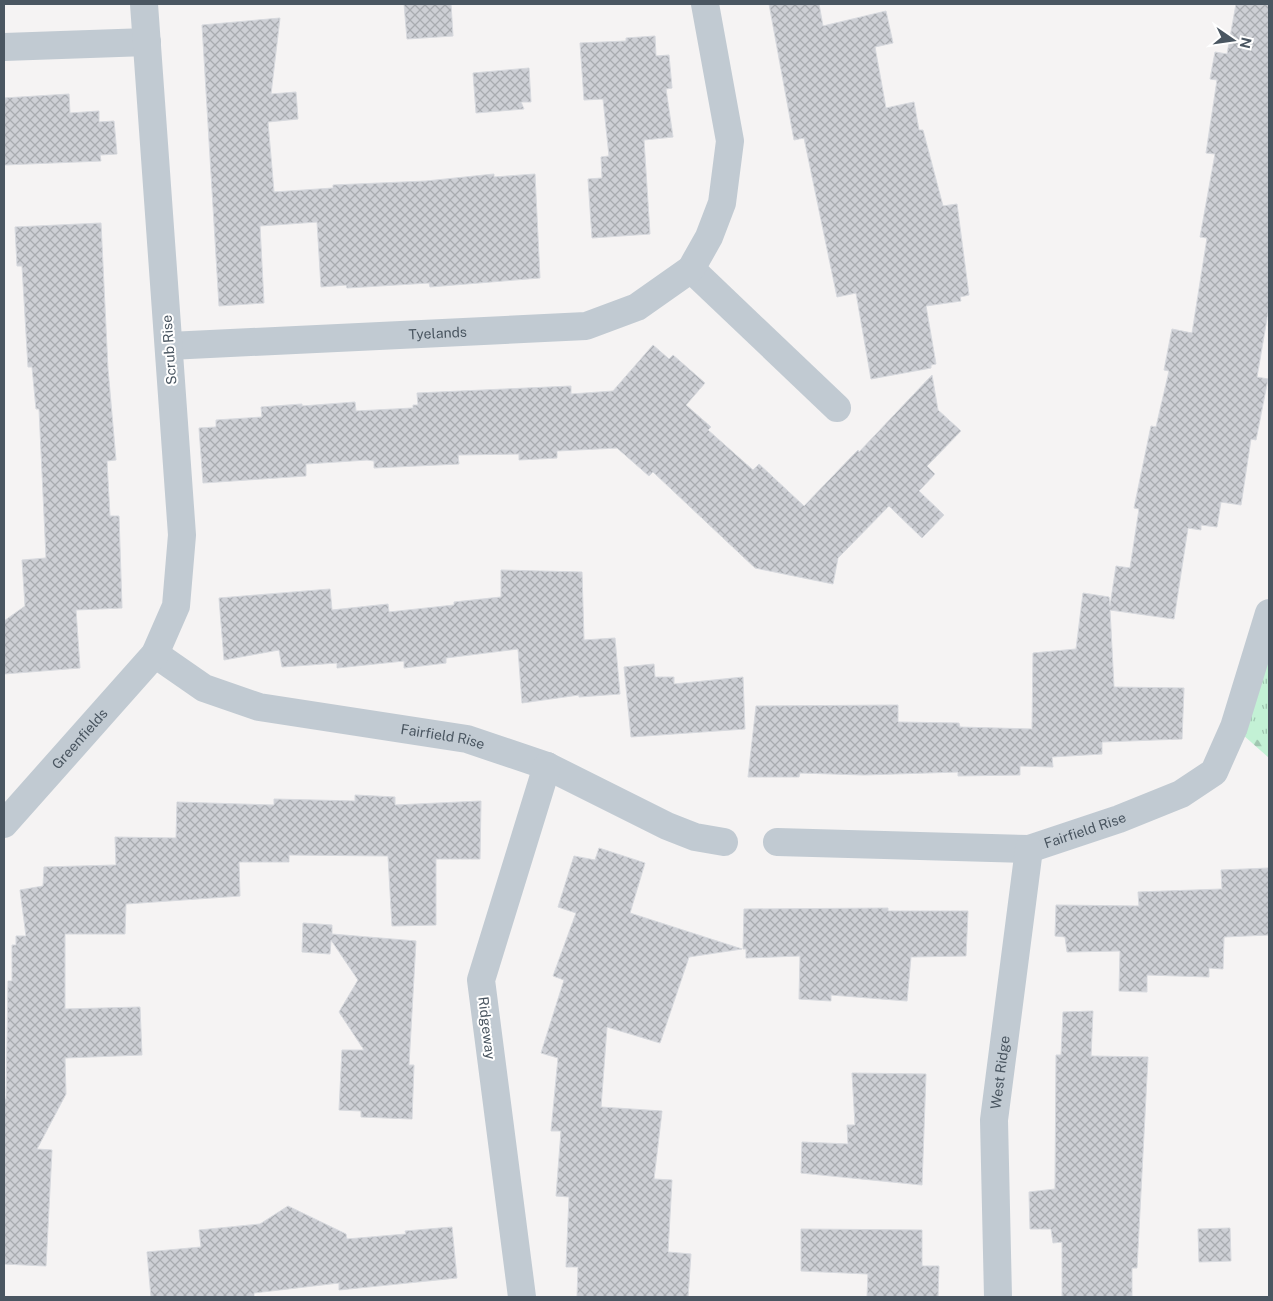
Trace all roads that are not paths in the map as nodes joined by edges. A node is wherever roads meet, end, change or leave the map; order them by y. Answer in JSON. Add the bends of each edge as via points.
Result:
{"nodes":[{"id":1,"x":144,"y":4,"type":"edge"},
{"id":2,"x":705,"y":4,"type":"edge"},
{"id":3,"x":147,"y":42,"type":"junction"},
{"id":4,"x":4,"y":47,"type":"edge"},
{"id":5,"x":691,"y":269,"type":"junction"},
{"id":6,"x":169,"y":346,"type":"junction"},
{"id":7,"x":837,"y":408,"type":"dead end"},
{"id":8,"x":1269,"y":613,"type":"edge"},
{"id":9,"x":155,"y":654,"type":"junction"},
{"id":10,"x":548,"y":766,"type":"junction"},
{"id":11,"x":4,"y":824,"type":"edge"},
{"id":12,"x":724,"y":842,"type":"dead end"},
{"id":13,"x":777,"y":842,"type":"dead end"},
{"id":14,"x":1029,"y":849,"type":"junction"},
{"id":15,"x":522,"y":1297,"type":"edge"},
{"id":16,"x":998,"y":1297,"type":"edge"}],
"edges":[{"from":1,"to":3,"type":"street","name":"Scrub Rise"},
{"from":2,"to":5,"type":"street","name":"Tyelands","via":[[730,141],[722,203],[710,237]]},
{"from":3,"to":4,"type":"street"},
{"from":3,"to":6,"type":"street","name":"Scrub Rise"},
{"from":5,"to":6,"type":"street","name":"Tyelands","via":[[637,307],[586,326]]},
{"from":5,"to":7,"type":"street"},
{"from":6,"to":9,"type":"street","name":"Scrub Rise","via":[[182,535],[176,606]]},
{"from":8,"to":14,"type":"street","name":"Fairfield Rise","via":[[1234,727],[1214,772],[1181,794]]},
{"from":9,"to":10,"type":"street","name":"Fairfield Rise","via":[[204,688],[259,707],[467,739]]},
{"from":9,"to":11,"type":"street","name":"Greenfields"},
{"from":10,"to":12,"type":"street","name":"Fairfield Rise","via":[[667,826],[695,837]]},
{"from":10,"to":15,"type":"street","name":"Ridgeway","via":[[481,980]]},
{"from":13,"to":14,"type":"street","name":"Fairfield Rise"},
{"from":14,"to":16,"type":"street","name":"West Ridge","via":[[994,1120]]}]}
